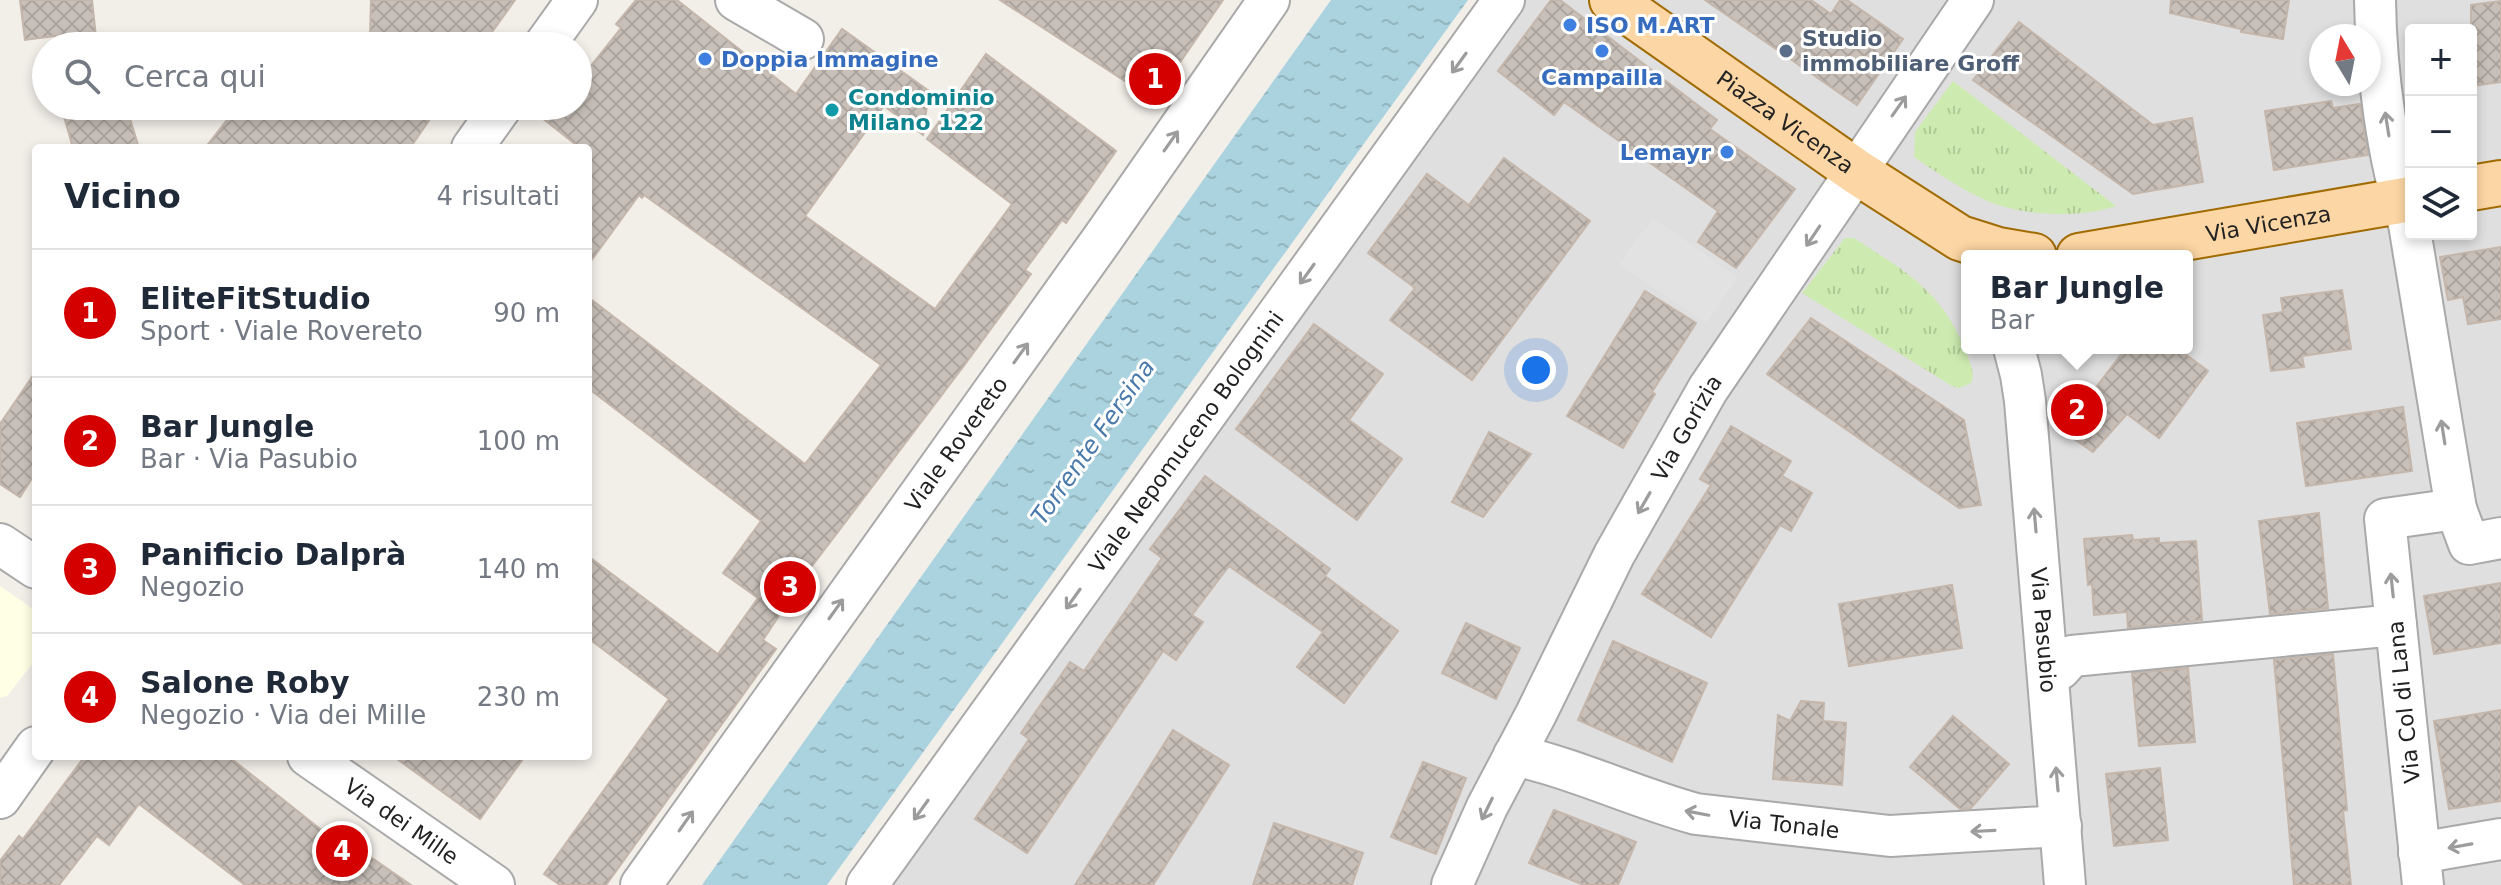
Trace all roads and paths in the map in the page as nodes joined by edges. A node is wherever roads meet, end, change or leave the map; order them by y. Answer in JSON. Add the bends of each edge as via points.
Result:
{"nodes":[{"id":1,"x":577,"y":0,"type":"edge"},
{"id":2,"x":736,"y":0,"type":"edge"},
{"id":3,"x":1269,"y":0,"type":"edge"},
{"id":4,"x":1504,"y":0,"type":"edge"},
{"id":5,"x":1612,"y":0,"type":"edge"},
{"id":6,"x":1973,"y":0,"type":"edge"},
{"id":7,"x":2375,"y":0,"type":"edge"},
{"id":8,"x":554,"y":32,"type":"edge"},
{"id":9,"x":803,"y":39,"type":"dead end"},
{"id":10,"x":492,"y":120,"type":"edge"},
{"id":11,"x":475,"y":144,"type":"edge"},
{"id":12,"x":1857,"y":172,"type":"junction"},
{"id":13,"x":2501,"y":183,"type":"edge"},
{"id":14,"x":2477,"y":187,"type":"edge"},
{"id":15,"x":2405,"y":194,"type":"edge"},
{"id":16,"x":2405,"y":199,"type":"edge"},
{"id":17,"x":2412,"y":240,"type":"edge"},
{"id":18,"x":1969,"y":247,"type":"edge"},
{"id":19,"x":1998,"y":250,"type":"edge"},
{"id":20,"x":2116,"y":250,"type":"edge"},
{"id":21,"x":2020,"y":357,"type":"edge"},
{"id":22,"x":2456,"y":509,"type":"junction"},
{"id":23,"x":2501,"y":538,"type":"edge"},
{"id":24,"x":0,"y":544,"type":"edge"},
{"id":25,"x":32,"y":565,"type":"edge"},
{"id":26,"x":2396,"y":625,"type":"junction"},
{"id":27,"x":2048,"y":670,"type":"junction"},
{"id":28,"x":32,"y":753,"type":"edge"},
{"id":29,"x":1514,"y":755,"type":"junction"},
{"id":30,"x":314,"y":760,"type":"edge"},
{"id":31,"x":0,"y":798,"type":"edge"},
{"id":32,"x":2061,"y":826,"type":"junction"},
{"id":33,"x":2501,"y":839,"type":"edge"},
{"id":34,"x":2421,"y":869,"type":"edge"},
{"id":35,"x":494,"y":885,"type":"edge"},
{"id":36,"x":641,"y":885,"type":"edge"},
{"id":37,"x":867,"y":885,"type":"edge"},
{"id":38,"x":1452,"y":885,"type":"edge"},
{"id":39,"x":2065,"y":885,"type":"edge"}],
"edges":[{"from":1,"to":8,"type":"street"},
{"from":2,"to":9,"type":"street"},
{"from":36,"to":3,"type":"street","name":"Viale Rovereto","one_way":true},
{"from":4,"to":37,"type":"street","name":"Viale Nepomuceno Bolognini","one_way":true},
{"from":5,"to":12,"type":"main road","name":"Piazza Vicenza"},
{"from":12,"to":6,"type":"street","name":"Via Gorizia","one_way":true},
{"from":15,"to":7,"type":"street","one_way":true,"via":[[2379,69]]},
{"from":10,"to":11,"type":"street"},
{"from":12,"to":18,"type":"main road","name":"Piazza Vicenza"},
{"from":12,"to":29,"type":"street","name":"Via Gorizia","one_way":true,"via":[[1708,389],[1614,555]]},
{"from":13,"to":14,"type":"main road"},
{"from":16,"to":20,"type":"main road","name":"Via Vicenza"},
{"from":22,"to":17,"type":"street","one_way":true},
{"from":18,"to":19,"type":"main road"},
{"from":27,"to":21,"type":"street","name":"Via Pasubio","one_way":true},
{"from":22,"to":23,"type":"street","via":[[2469,544]]},
{"from":26,"to":22,"type":"street","name":"Via Col di Lana","one_way":true,"via":[[2385,519]]},
{"from":24,"to":25,"type":"street"},
{"from":26,"to":27,"type":"street","via":[[2072,656],[2060,669]]},
{"from":26,"to":34,"type":"street","name":"Via Col di Lana"},
{"from":32,"to":27,"type":"street","name":"Via Pasubio","one_way":true},
{"from":28,"to":31,"type":"street"},
{"from":32,"to":29,"type":"street","name":"Via Tonale","one_way":true,"via":[[1890,836],[1696,814],[1555,764]]},
{"from":29,"to":38,"type":"street","name":"Via Gorizia","one_way":true},
{"from":30,"to":35,"type":"street","name":"Via dei Mille"},
{"from":32,"to":39,"type":"street","name":"Via Pasubio"},
{"from":33,"to":34,"type":"street","one_way":true}]}
